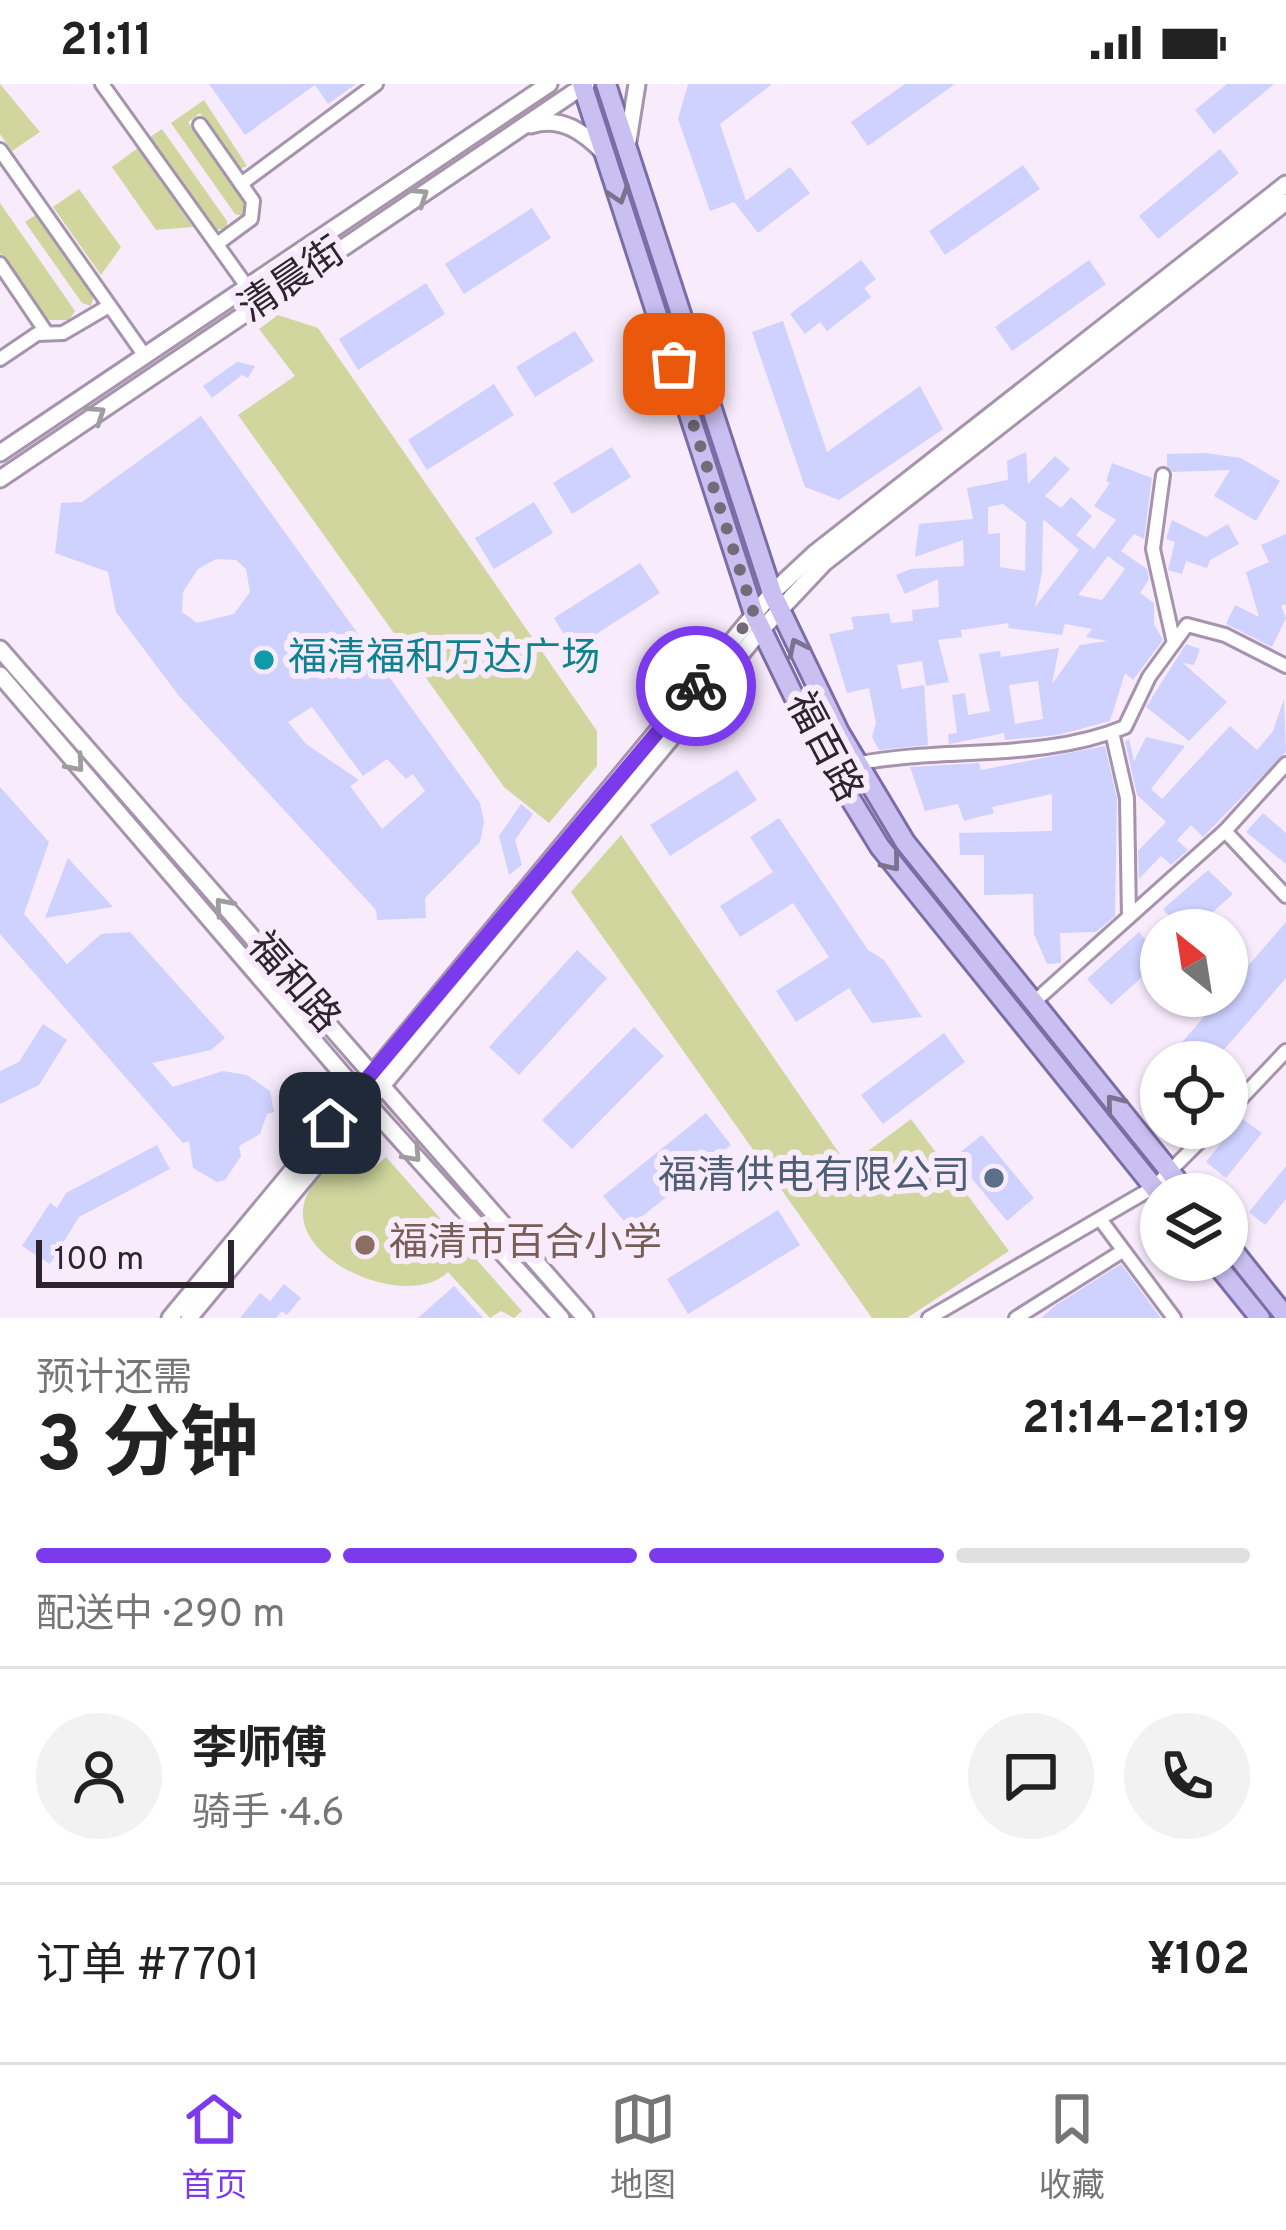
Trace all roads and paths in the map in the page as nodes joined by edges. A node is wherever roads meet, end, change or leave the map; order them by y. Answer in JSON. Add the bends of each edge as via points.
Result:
{"nodes":[{"id":1,"x":102,"y":84,"type":"edge"},
{"id":2,"x":376,"y":84,"type":"edge"},
{"id":3,"x":525,"y":84,"type":"edge"},
{"id":4,"x":549,"y":84,"type":"edge"},
{"id":5,"x":607,"y":84,"type":"edge"},
{"id":6,"x":637,"y":84,"type":"edge"},
{"id":7,"x":583,"y":85,"type":"edge"},
{"id":8,"x":504,"y":114,"type":"junction"},
{"id":9,"x":200,"y":125,"type":"dead end"},
{"id":10,"x":517,"y":130,"type":"junction"},
{"id":11,"x":628,"y":144,"type":"junction"},
{"id":12,"x":0,"y":150,"type":"edge"},
{"id":13,"x":607,"y":156,"type":"junction"},
{"id":14,"x":241,"y":184,"type":"junction"},
{"id":15,"x":1286,"y":184,"type":"edge"},
{"id":16,"x":1286,"y":202,"type":"edge"},
{"id":17,"x":217,"y":244,"type":"junction"},
{"id":18,"x":0,"y":264,"type":"edge"},
{"id":19,"x":248,"y":288,"type":"junction"},
{"id":20,"x":109,"y":306,"type":"junction"},
{"id":21,"x":46,"y":332,"type":"junction"},
{"id":22,"x":145,"y":356,"type":"junction"},
{"id":23,"x":0,"y":359,"type":"edge"},
{"id":24,"x":0,"y":453,"type":"edge"},
{"id":25,"x":1162,"y":475,"type":"dead end"},
{"id":26,"x":0,"y":479,"type":"edge"},
{"id":27,"x":776,"y":601,"type":"junction"},
{"id":28,"x":758,"y":622,"type":"junction"},
{"id":29,"x":1174,"y":643,"type":"junction"},
{"id":30,"x":0,"y":649,"type":"edge"},
{"id":31,"x":1286,"y":665,"type":"edge"},
{"id":32,"x":0,"y":675,"type":"edge"},
{"id":33,"x":1112,"y":732,"type":"junction"},
{"id":34,"x":856,"y":764,"type":"junction"},
{"id":35,"x":1286,"y":764,"type":"edge"},
{"id":36,"x":1225,"y":831,"type":"junction"},
{"id":37,"x":1286,"y":896,"type":"edge"},
{"id":38,"x":1129,"y":916,"type":"junction"},
{"id":39,"x":1034,"y":1002,"type":"junction"},
{"id":40,"x":1286,"y":1051,"type":"edge"},
{"id":41,"x":370,"y":1075,"type":"junction"},
{"id":42,"x":383,"y":1089,"type":"junction"},
{"id":43,"x":357,"y":1090,"type":"junction"},
{"id":44,"x":1248,"y":1091,"type":"edge"},
{"id":45,"x":369,"y":1105,"type":"junction"},
{"id":46,"x":1193,"y":1149,"type":"edge"},
{"id":47,"x":1142,"y":1173,"type":"edge"},
{"id":48,"x":1171,"y":1173,"type":"joint"},
{"id":49,"x":1140,"y":1199,"type":"edge"},
{"id":50,"x":1100,"y":1219,"type":"junction"},
{"id":51,"x":1120,"y":1252,"type":"junction"},
{"id":52,"x":1248,"y":1270,"type":"edge"},
{"id":53,"x":1230,"y":1281,"type":"edge"},
{"id":54,"x":553,"y":1315,"type":"edge"},
{"id":55,"x":170,"y":1318,"type":"edge"},
{"id":56,"x":189,"y":1318,"type":"edge"},
{"id":57,"x":585,"y":1318,"type":"edge"},
{"id":58,"x":929,"y":1318,"type":"edge"},
{"id":59,"x":1016,"y":1318,"type":"edge"},
{"id":60,"x":1174,"y":1318,"type":"edge"},
{"id":61,"x":1260,"y":1318,"type":"edge"},
{"id":62,"x":1286,"y":1318,"type":"edge"}],
"edges":[{"from":1,"to":17,"type":"street"},
{"from":2,"to":14,"type":"street"},
{"from":3,"to":8,"type":"street"},
{"from":4,"to":8,"type":"street","name":"清晨街"},
{"from":5,"to":11,"type":"main road","name":"福百路"},
{"from":6,"to":11,"type":"street"},
{"from":7,"to":10,"type":"street","name":"清晨街"},
{"from":7,"to":13,"type":"main road","name":"福百路"},
{"from":8,"to":19,"type":"street","name":"清晨街"},
{"from":9,"to":14,"type":"street"},
{"from":10,"to":13,"type":"street","via":[[565,125]]},
{"from":26,"to":10,"type":"street","name":"清晨街","one_way":true},
{"from":11,"to":27,"type":"main road","name":"福百路"},
{"from":12,"to":20,"type":"street"},
{"from":13,"to":28,"type":"main road","name":"福百路","one_way":true},
{"from":14,"to":17,"type":"street","via":[[253,201],[251,219]]},
{"from":15,"to":27,"type":"street","via":[[815,553]]},
{"from":16,"to":27,"type":"street"},
{"from":17,"to":19,"type":"street"},
{"from":18,"to":21,"type":"street"},
{"from":19,"to":22,"type":"street","name":"清晨街"},
{"from":20,"to":21,"type":"street","via":[[63,333]]},
{"from":20,"to":22,"type":"street"},
{"from":21,"to":23,"type":"street"},
{"from":22,"to":24,"type":"street","name":"清晨街"},
{"from":25,"to":29,"type":"street","via":[[1153,549]]},
{"from":27,"to":28,"type":"street"},
{"from":34,"to":27,"type":"main road","name":"福百路","one_way":true},
{"from":28,"to":41,"type":"street"},
{"from":28,"to":42,"type":"street"},
{"from":28,"to":47,"type":"main road","name":"福百路","one_way":true,"via":[[835,779],[880,848]]},
{"from":29,"to":31,"type":"street","via":[[1186,625],[1225,634]]},
{"from":29,"to":33,"type":"street","via":[[1125,727]]},
{"from":41,"to":30,"type":"street","name":"福和路","one_way":true},
{"from":32,"to":43,"type":"street","name":"福和路","one_way":true},
{"from":33,"to":34,"type":"street","via":[[959,758],[926,753]]},
{"from":33,"to":38,"type":"street","via":[[1127,798]]},
{"from":34,"to":39,"type":"main road","name":"福百路","via":[[905,842]]},
{"from":35,"to":36,"type":"street"},
{"from":36,"to":37,"type":"street"},
{"from":36,"to":38,"type":"street"},
{"from":38,"to":39,"type":"street"},
{"from":48,"to":39,"type":"main road","name":"福百路","one_way":true},
{"from":40,"to":44,"type":"street"},
{"from":41,"to":42,"type":"street","name":"福和路"},
{"from":41,"to":43,"type":"street"},
{"from":42,"to":45,"type":"street"},
{"from":42,"to":57,"type":"street","name":"福和路"},
{"from":43,"to":45,"type":"street","name":"福和路"},
{"from":43,"to":55,"type":"street"},
{"from":45,"to":54,"type":"street","name":"福和路","one_way":true},
{"from":45,"to":56,"type":"street"},
{"from":46,"to":48,"type":"street"},
{"from":49,"to":50,"type":"street"},
{"from":50,"to":51,"type":"street"},
{"from":50,"to":58,"type":"street"},
{"from":51,"to":59,"type":"street"},
{"from":51,"to":60,"type":"street"},
{"from":52,"to":62,"type":"main road"},
{"from":53,"to":61,"type":"main road"}]}
